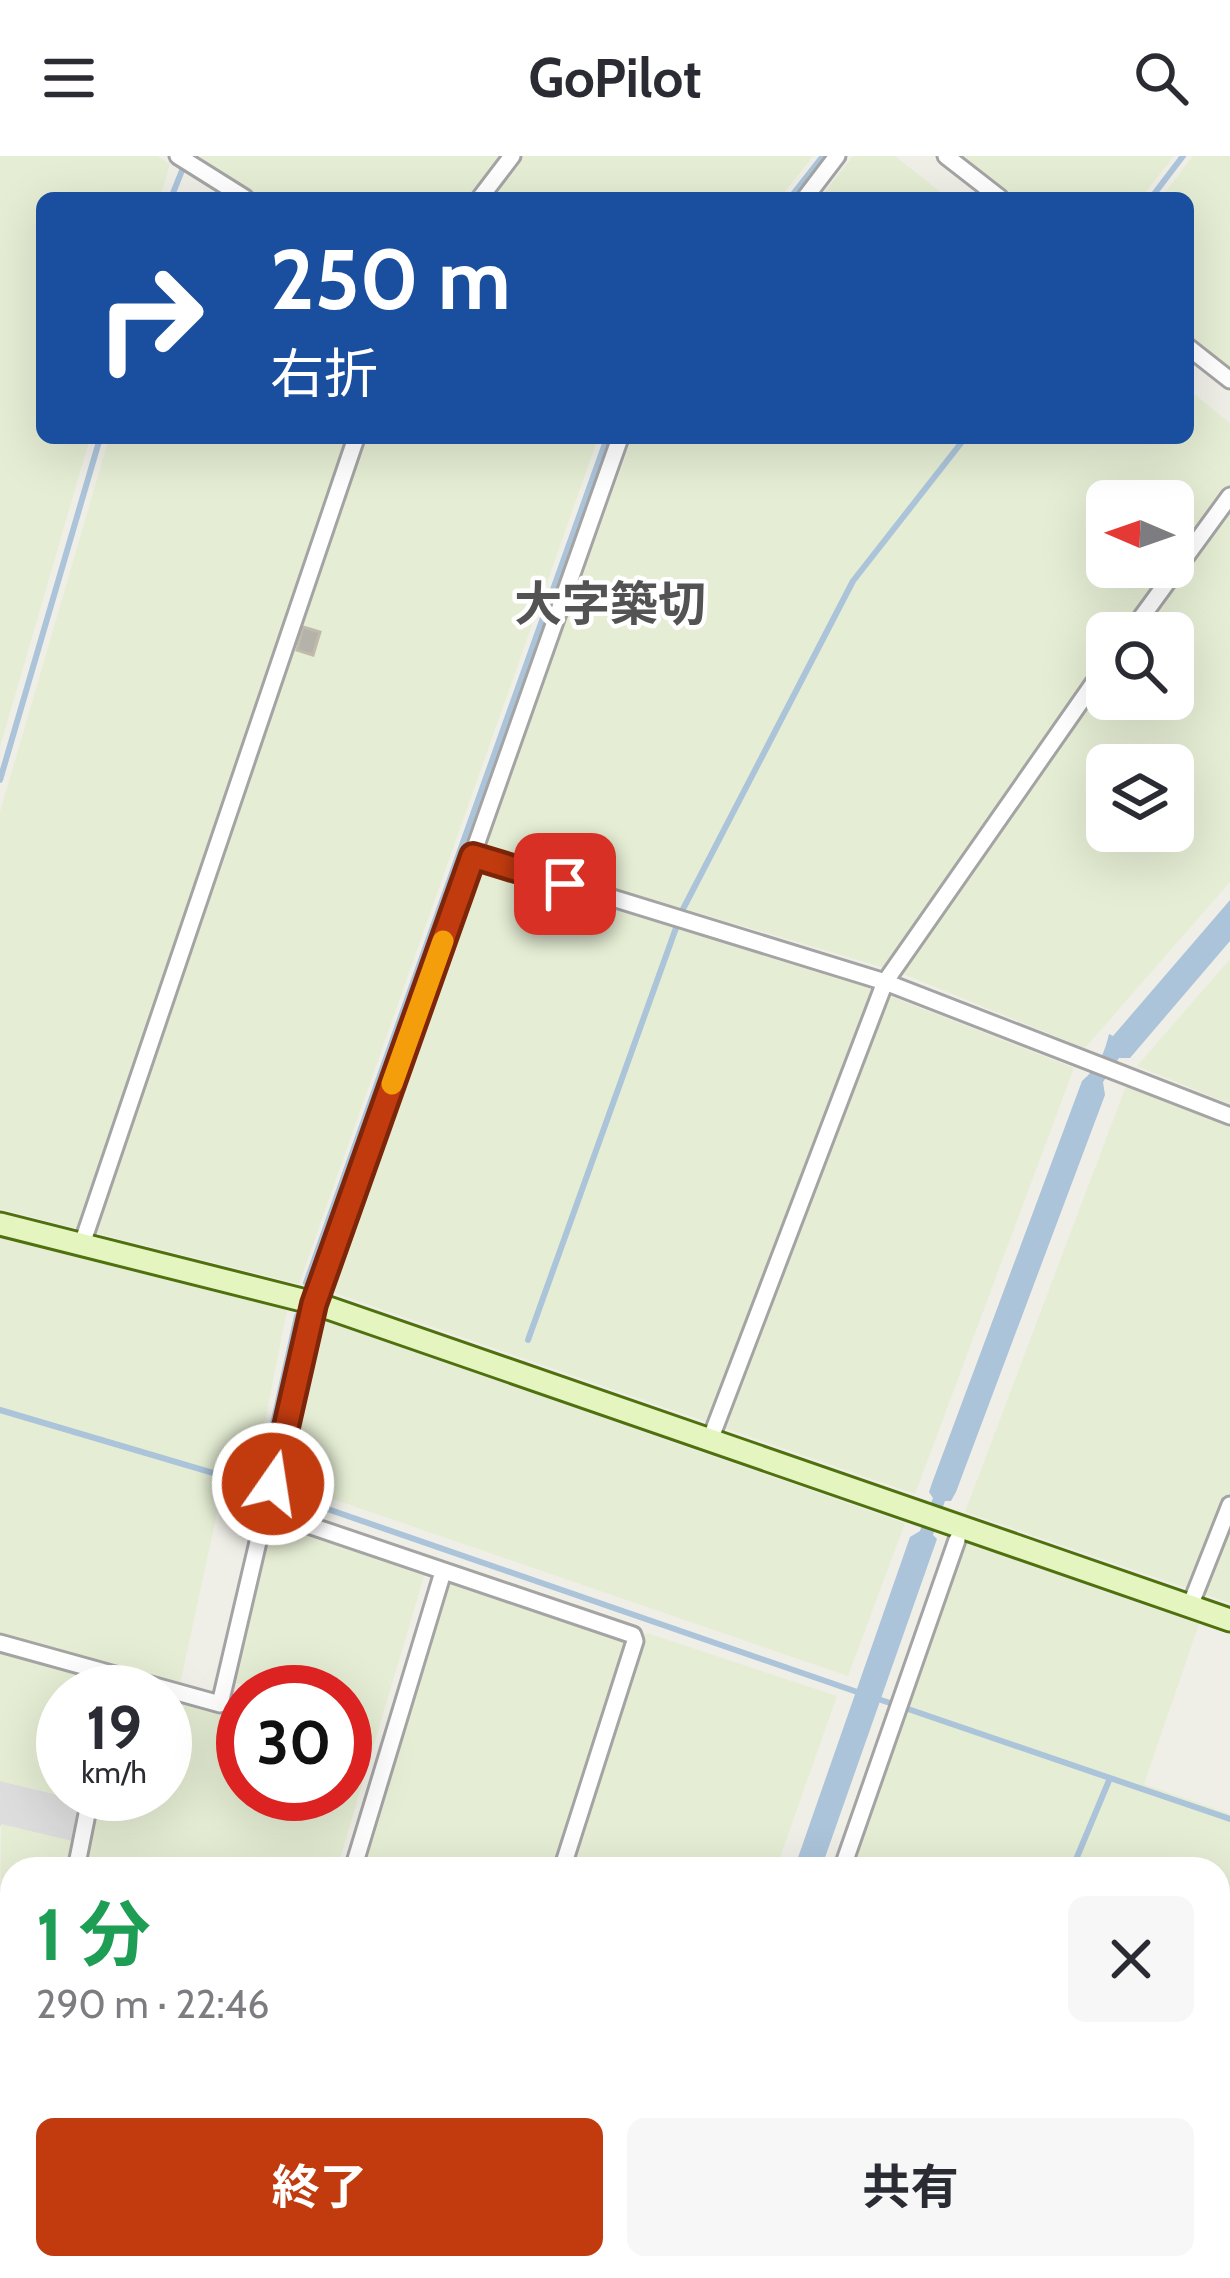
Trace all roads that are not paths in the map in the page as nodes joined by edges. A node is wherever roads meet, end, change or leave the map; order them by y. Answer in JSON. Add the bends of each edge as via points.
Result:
{"nodes":[{"id":1,"x":512,"y":156,"type":"edge"},
{"id":2,"x":837,"y":156,"type":"edge"},
{"id":3,"x":946,"y":156,"type":"edge"},
{"id":4,"x":183,"y":159,"type":"edge"},
{"id":5,"x":235,"y":192,"type":"edge"},
{"id":6,"x":485,"y":192,"type":"edge"},
{"id":7,"x":810,"y":192,"type":"edge"},
{"id":8,"x":992,"y":192,"type":"edge"},
{"id":9,"x":1194,"y":352,"type":"edge"},
{"id":10,"x":1230,"y":380,"type":"edge"},
{"id":11,"x":354,"y":444,"type":"edge"},
{"id":12,"x":618,"y":444,"type":"edge"},
{"id":13,"x":1230,"y":496,"type":"edge"},
{"id":14,"x":1145,"y":612,"type":"edge"},
{"id":15,"x":1086,"y":694,"type":"edge"},
{"id":16,"x":473,"y":856,"type":"junction"},
{"id":17,"x":885,"y":982,"type":"junction"},
{"id":18,"x":1230,"y":1116,"type":"edge"},
{"id":19,"x":0,"y":1224,"type":"edge"},
{"id":20,"x":82,"y":1244,"type":"junction"},
{"id":21,"x":314,"y":1304,"type":"junction"},
{"id":22,"x":710,"y":1440,"type":"junction"},
{"id":23,"x":270,"y":1497,"type":"junction"},
{"id":24,"x":1230,"y":1505,"type":"edge"},
{"id":25,"x":953,"y":1531,"type":"junction"},
{"id":26,"x":442,"y":1572,"type":"junction"},
{"id":27,"x":1190,"y":1606,"type":"junction"},
{"id":28,"x":1230,"y":1620,"type":"edge"},
{"id":29,"x":0,"y":1643,"type":"edge"},
{"id":30,"x":61,"y":1665,"type":"edge"},
{"id":31,"x":192,"y":1699,"type":"edge"},
{"id":32,"x":86,"y":1821,"type":"edge"},
{"id":33,"x":78,"y":1857,"type":"edge"},
{"id":34,"x":357,"y":1857,"type":"edge"},
{"id":35,"x":566,"y":1857,"type":"edge"},
{"id":36,"x":846,"y":1857,"type":"edge"}],
"edges":[{"from":1,"to":6,"type":"street"},
{"from":2,"to":7,"type":"street"},
{"from":3,"to":8,"type":"street"},
{"from":4,"to":5,"type":"street"},
{"from":9,"to":10,"type":"street"},
{"from":11,"to":20,"type":"street"},
{"from":12,"to":16,"type":"street"},
{"from":13,"to":14,"type":"street"},
{"from":15,"to":17,"type":"street"},
{"from":16,"to":17,"type":"street"},
{"from":16,"to":21,"type":"street"},
{"from":17,"to":18,"type":"street"},
{"from":17,"to":22,"type":"street"},
{"from":19,"to":20,"type":"street"},
{"from":20,"to":21,"type":"street"},
{"from":21,"to":22,"type":"street"},
{"from":21,"to":23,"type":"street"},
{"from":22,"to":25,"type":"street","via":[[916,1510]]},
{"from":23,"to":26,"type":"street"},
{"from":23,"to":31,"type":"street","via":[[220,1704]]},
{"from":24,"to":27,"type":"street"},
{"from":25,"to":27,"type":"street"},
{"from":25,"to":36,"type":"street"},
{"from":26,"to":34,"type":"street"},
{"from":26,"to":35,"type":"street","via":[[634,1635]]},
{"from":27,"to":28,"type":"street"},
{"from":29,"to":30,"type":"street"},
{"from":32,"to":33,"type":"street"}]}
